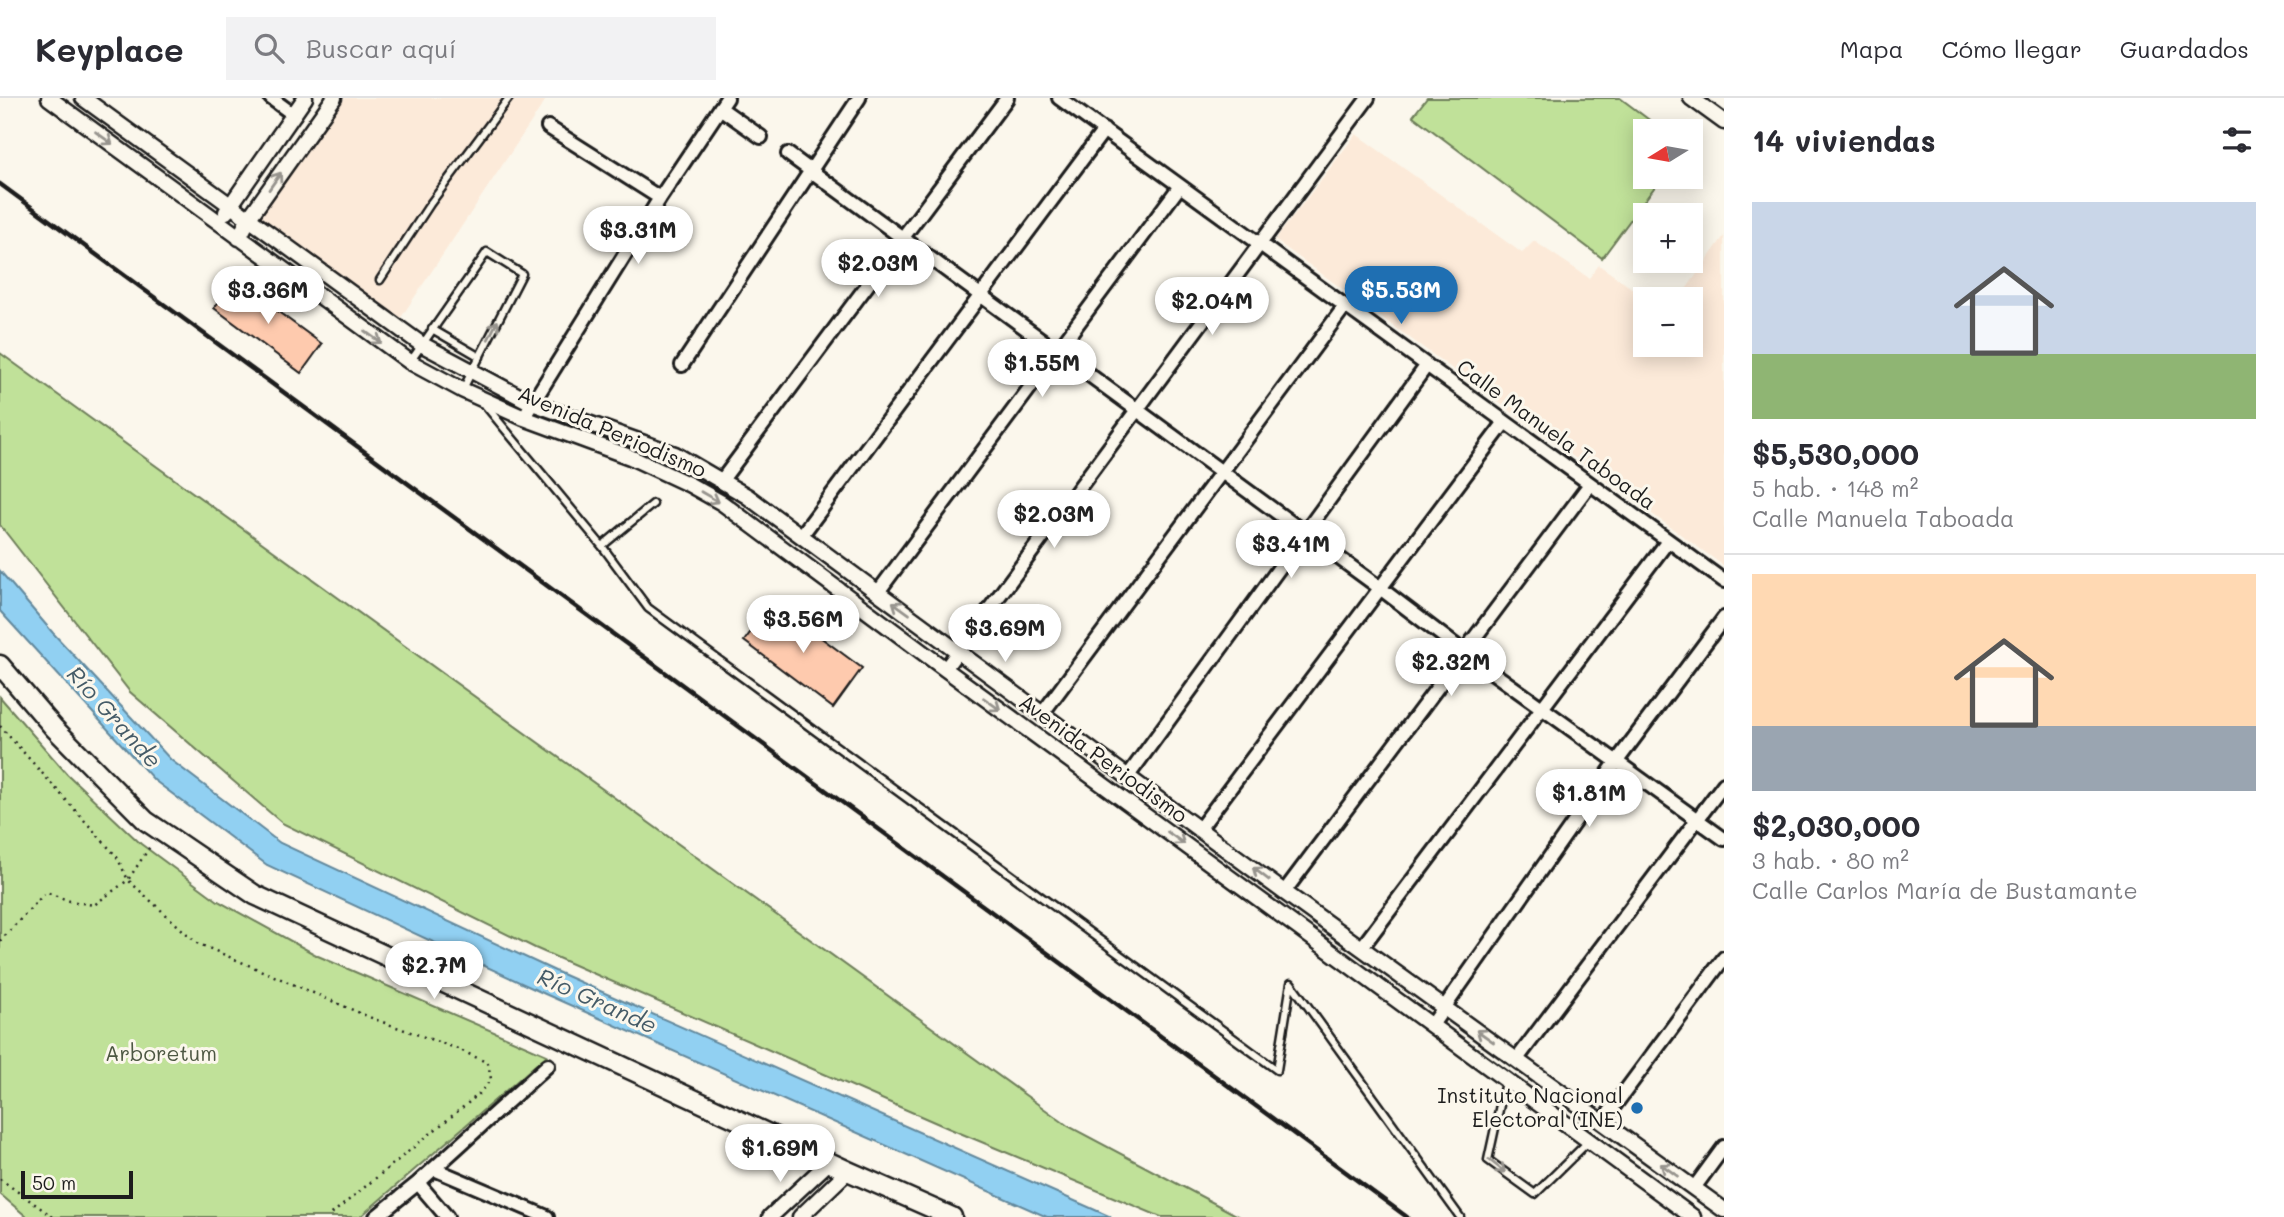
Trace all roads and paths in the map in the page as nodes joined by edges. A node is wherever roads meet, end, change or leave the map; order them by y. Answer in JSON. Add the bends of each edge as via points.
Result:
{"nodes":[{"id":1,"x":49,"y":98,"type":"edge"},
{"id":2,"x":83,"y":98,"type":"edge"},
{"id":3,"x":271,"y":98,"type":"edge"},
{"id":4,"x":305,"y":98,"type":"edge"},
{"id":5,"x":334,"y":98,"type":"edge"},
{"id":6,"x":509,"y":98,"type":"edge"},
{"id":7,"x":859,"y":98,"type":"edge"},
{"id":8,"x":1007,"y":98,"type":"edge"},
{"id":9,"x":1059,"y":98,"type":"edge"},
{"id":10,"x":1368,"y":98,"type":"edge"},
{"id":11,"x":1690,"y":98,"type":"edge"},
{"id":12,"x":723,"y":103,"type":"edge"},
{"id":13,"x":294,"y":115,"type":"junction"},
{"id":14,"x":1724,"y":122,"type":"edge"},
{"id":15,"x":548,"y":127,"type":"dead end"},
{"id":16,"x":1104,"y":130,"type":"junction"},
{"id":17,"x":761,"y":137,"type":"dead end"},
{"id":18,"x":788,"y":154,"type":"dead end"},
{"id":19,"x":811,"y":171,"type":"junction"},
{"id":20,"x":1180,"y":186,"type":"junction"},
{"id":21,"x":660,"y":198,"type":"junction"},
{"id":22,"x":231,"y":205,"type":"junction"},
{"id":23,"x":249,"y":218,"type":"junction"},
{"id":24,"x":218,"y":223,"type":"junction"},
{"id":25,"x":239,"y":238,"type":"junction"},
{"id":26,"x":902,"y":238,"type":"junction"},
{"id":27,"x":1260,"y":244,"type":"junction"},
{"id":28,"x":380,"y":280,"type":"dead end"},
{"id":29,"x":981,"y":295,"type":"junction"},
{"id":30,"x":1345,"y":306,"type":"junction"},
{"id":31,"x":432,"y":329,"type":"junction"},
{"id":32,"x":421,"y":344,"type":"junction"},
{"id":33,"x":1057,"y":351,"type":"junction"},
{"id":34,"x":480,"y":357,"type":"junction"},
{"id":35,"x":410,"y":362,"type":"junction"},
{"id":36,"x":682,"y":365,"type":"dead end"},
{"id":37,"x":1427,"y":365,"type":"junction"},
{"id":38,"x":472,"y":372,"type":"junction"},
{"id":39,"x":462,"y":390,"type":"junction"},
{"id":40,"x":479,"y":398,"type":"junction"},
{"id":41,"x":532,"y":403,"type":"junction"},
{"id":42,"x":1137,"y":410,"type":"junction"},
{"id":43,"x":524,"y":418,"type":"junction"},
{"id":44,"x":1505,"y":422,"type":"junction"},
{"id":45,"x":1221,"y":472,"type":"junction"},
{"id":46,"x":722,"y":480,"type":"junction"},
{"id":47,"x":1590,"y":484,"type":"junction"},
{"id":48,"x":653,"y":504,"type":"dead end"},
{"id":49,"x":1304,"y":533,"type":"junction"},
{"id":50,"x":801,"y":536,"type":"junction"},
{"id":51,"x":1668,"y":541,"type":"junction"},
{"id":52,"x":602,"y":546,"type":"junction"},
{"id":53,"x":1724,"y":581,"type":"edge"},
{"id":54,"x":1380,"y":587,"type":"junction"},
{"id":55,"x":878,"y":592,"type":"junction"},
{"id":56,"x":1724,"y":618,"type":"edge"},
{"id":57,"x":959,"y":651,"type":"junction"},
{"id":58,"x":1464,"y":652,"type":"junction"},
{"id":59,"x":0,"y":665,"type":"edge"},
{"id":60,"x":945,"y":669,"type":"junction"},
{"id":61,"x":1542,"y":708,"type":"junction"},
{"id":62,"x":1042,"y":714,"type":"junction"},
{"id":63,"x":0,"y":726,"type":"edge"},
{"id":64,"x":1617,"y":761,"type":"junction"},
{"id":65,"x":1128,"y":776,"type":"junction"},
{"id":66,"x":1724,"y":784,"type":"edge"},
{"id":67,"x":1697,"y":820,"type":"junction"},
{"id":68,"x":1200,"y":828,"type":"junction"},
{"id":69,"x":160,"y":831,"type":"junction"},
{"id":70,"x":1724,"y":839,"type":"edge"},
{"id":71,"x":128,"y":880,"type":"junction"},
{"id":72,"x":1284,"y":892,"type":"junction"},
{"id":73,"x":0,"y":941,"type":"edge"},
{"id":74,"x":1362,"y":947,"type":"junction"},
{"id":75,"x":1724,"y":958,"type":"edge"},
{"id":76,"x":1443,"y":1007,"type":"junction"},
{"id":77,"x":1432,"y":1025,"type":"junction"},
{"id":78,"x":1517,"y":1059,"type":"junction"},
{"id":79,"x":548,"y":1065,"type":"dead end"},
{"id":80,"x":1506,"y":1080,"type":"junction"},
{"id":81,"x":1603,"y":1121,"type":"junction"},
{"id":82,"x":1589,"y":1141,"type":"junction"},
{"id":83,"x":1724,"y":1147,"type":"edge"},
{"id":84,"x":829,"y":1162,"type":"junction"},
{"id":85,"x":434,"y":1169,"type":"junction"},
{"id":86,"x":848,"y":1171,"type":"junction"},
{"id":87,"x":814,"y":1176,"type":"junction"},
{"id":88,"x":0,"y":1179,"type":"edge"},
{"id":89,"x":418,"y":1184,"type":"junction"},
{"id":90,"x":833,"y":1186,"type":"junction"},
{"id":91,"x":1694,"y":1188,"type":"junction"},
{"id":92,"x":1724,"y":1210,"type":"edge"},
{"id":93,"x":53,"y":1217,"type":"edge"},
{"id":94,"x":328,"y":1217,"type":"edge"},
{"id":95,"x":376,"y":1217,"type":"edge"},
{"id":96,"x":447,"y":1217,"type":"edge"},
{"id":97,"x":547,"y":1217,"type":"edge"},
{"id":98,"x":770,"y":1217,"type":"edge"},
{"id":99,"x":800,"y":1217,"type":"edge"},
{"id":100,"x":952,"y":1217,"type":"edge"},
{"id":101,"x":1460,"y":1217,"type":"edge"},
{"id":102,"x":1693,"y":1217,"type":"edge"}],
"edges":[{"from":1,"to":24,"type":"street","name":"Avenida Periodismo","one_way":true},
{"from":2,"to":22,"type":"street","name":"Avenida Periodismo"},
{"from":3,"to":13,"type":"street"},
{"from":4,"to":13,"type":"street"},
{"from":23,"to":5,"type":"street","one_way":true},
{"from":6,"to":28,"type":"lane"},
{"from":7,"to":19,"type":"street"},
{"from":8,"to":26,"type":"street"},
{"from":9,"to":16,"type":"street","name":"Calle Manuela Taboada"},
{"from":10,"to":27,"type":"street"},
{"from":11,"to":14,"type":"street"},
{"from":12,"to":17,"type":"street"},
{"from":12,"to":21,"type":"street"},
{"from":13,"to":22,"type":"street"},
{"from":15,"to":21,"type":"street"},
{"from":16,"to":20,"type":"street","name":"Calle Manuela Taboada"},
{"from":16,"to":29,"type":"street"},
{"from":18,"to":19,"type":"street"},
{"from":19,"to":26,"type":"street"},
{"from":19,"to":36,"type":"street"},
{"from":20,"to":27,"type":"street","name":"Calle Manuela Taboada"},
{"from":20,"to":33,"type":"street"},
{"from":21,"to":41,"type":"street"},
{"from":22,"to":23,"type":"street","name":"Avenida Periodismo"},
{"from":22,"to":24,"type":"street"},
{"from":23,"to":25,"type":"street"},
{"from":23,"to":32,"type":"street","name":"Avenida Periodismo"},
{"from":24,"to":25,"type":"street","name":"Avenida Periodismo"},
{"from":25,"to":35,"type":"street","name":"Avenida Periodismo","one_way":true},
{"from":26,"to":29,"type":"street"},
{"from":26,"to":46,"type":"street"},
{"from":27,"to":30,"type":"street","name":"Calle Manuela Taboada"},
{"from":27,"to":42,"type":"street"},
{"from":29,"to":33,"type":"street"},
{"from":29,"to":50,"type":"street"},
{"from":30,"to":37,"type":"street","name":"Calle Manuela Taboada"},
{"from":30,"to":45,"type":"street"},
{"from":31,"to":32,"type":"lane"},
{"from":31,"to":34,"type":"lane"},
{"from":34,"to":31,"type":"lane","one_way":true,"via":[[522,274],[487,252]]},
{"from":32,"to":35,"type":"lane"},
{"from":32,"to":38,"type":"street","name":"Avenida Periodismo"},
{"from":33,"to":42,"type":"street"},
{"from":33,"to":55,"type":"street"},
{"from":34,"to":38,"type":"lane"},
{"from":35,"to":39,"type":"street","name":"Avenida Periodismo"},
{"from":37,"to":44,"type":"street","name":"Calle Manuela Taboada"},
{"from":37,"to":49,"type":"street"},
{"from":38,"to":39,"type":"lane"},
{"from":38,"to":41,"type":"street","name":"Avenida Periodismo"},
{"from":39,"to":40,"type":"street","name":"Avenida Periodismo"},
{"from":40,"to":43,"type":"street","name":"Avenida Periodismo"},
{"from":40,"to":52,"type":"lane"},
{"from":41,"to":43,"type":"street"},
{"from":41,"to":46,"type":"street","name":"Avenida Periodismo","via":[[656,446]]},
{"from":42,"to":45,"type":"street"},
{"from":42,"to":57,"type":"street"},
{"from":43,"to":60,"type":"street","name":"Avenida Periodismo","one_way":true,"via":[[630,457],[722,503]]},
{"from":44,"to":47,"type":"street","name":"Calle Manuela Taboada"},
{"from":44,"to":54,"type":"street"},
{"from":45,"to":49,"type":"street"},
{"from":45,"to":62,"type":"street"},
{"from":46,"to":50,"type":"street","name":"Avenida Periodismo"},
{"from":47,"to":51,"type":"street","name":"Calle Manuela Taboada"},
{"from":47,"to":58,"type":"street"},
{"from":48,"to":52,"type":"lane"},
{"from":49,"to":54,"type":"street"},
{"from":49,"to":65,"type":"street"},
{"from":50,"to":55,"type":"street","name":"Avenida Periodismo"},
{"from":51,"to":53,"type":"street","name":"Calle Manuela Taboada"},
{"from":51,"to":61,"type":"street"},
{"from":52,"to":101,"type":"lane","via":[[648,608],[1277,1070],[1292,983]]},
{"from":54,"to":58,"type":"street"},
{"from":54,"to":68,"type":"street"},
{"from":57,"to":55,"type":"street","name":"Avenida Periodismo","one_way":true},
{"from":56,"to":64,"type":"street"},
{"from":57,"to":60,"type":"street"},
{"from":57,"to":62,"type":"street","name":"Avenida Periodismo"},
{"from":58,"to":61,"type":"street"},
{"from":58,"to":72,"type":"street"},
{"from":59,"to":69,"type":"main road","via":[[54,728]]},
{"from":60,"to":77,"type":"street","name":"Avenida Periodismo","one_way":true},
{"from":61,"to":64,"type":"street"},
{"from":61,"to":74,"type":"street"},
{"from":62,"to":65,"type":"street","name":"Avenida Periodismo"},
{"from":63,"to":71,"type":"path","via":[[117,857]]},
{"from":64,"to":67,"type":"street"},
{"from":64,"to":76,"type":"street"},
{"from":65,"to":68,"type":"street","name":"Avenida Periodismo"},
{"from":66,"to":67,"type":"street"},
{"from":67,"to":70,"type":"street"},
{"from":67,"to":78,"type":"street"},
{"from":72,"to":68,"type":"street","name":"Avenida Periodismo","one_way":true},
{"from":69,"to":71,"type":"path"},
{"from":69,"to":84,"type":"main road","via":[[255,895]]},
{"from":71,"to":73,"type":"path","via":[[94,905],[46,892]]},
{"from":71,"to":94,"type":"path","via":[[197,943],[488,1063],[491,1079],[479,1094]]},
{"from":72,"to":74,"type":"street","name":"Avenida Periodismo"},
{"from":74,"to":76,"type":"street","name":"Avenida Periodismo"},
{"from":75,"to":81,"type":"street"},
{"from":76,"to":77,"type":"street"},
{"from":78,"to":76,"type":"street","name":"Avenida Periodismo","one_way":true},
{"from":77,"to":80,"type":"street","name":"Avenida Periodismo"},
{"from":78,"to":81,"type":"street","name":"Avenida Periodismo"},
{"from":79,"to":85,"type":"street"},
{"from":80,"to":82,"type":"street","name":"Avenida Periodismo"},
{"from":80,"to":82,"type":"lane","one_way":true,"via":[[1488,1160],[1535,1194]]},
{"from":91,"to":81,"type":"street","name":"Avenida Periodismo","one_way":true},
{"from":82,"to":102,"type":"street","name":"Avenida Periodismo"},
{"from":83,"to":91,"type":"street"},
{"from":84,"to":86,"type":"main road"},
{"from":84,"to":87,"type":"street"},
{"from":85,"to":89,"type":"street"},
{"from":85,"to":97,"type":"street"},
{"from":86,"to":90,"type":"street"},
{"from":86,"to":100,"type":"main road"},
{"from":87,"to":90,"type":"street"},
{"from":87,"to":98,"type":"street"},
{"from":88,"to":93,"type":"path"},
{"from":89,"to":95,"type":"street"},
{"from":89,"to":96,"type":"street"},
{"from":90,"to":99,"type":"street"},
{"from":91,"to":92,"type":"street","name":"Avenida Periodismo"}]}
